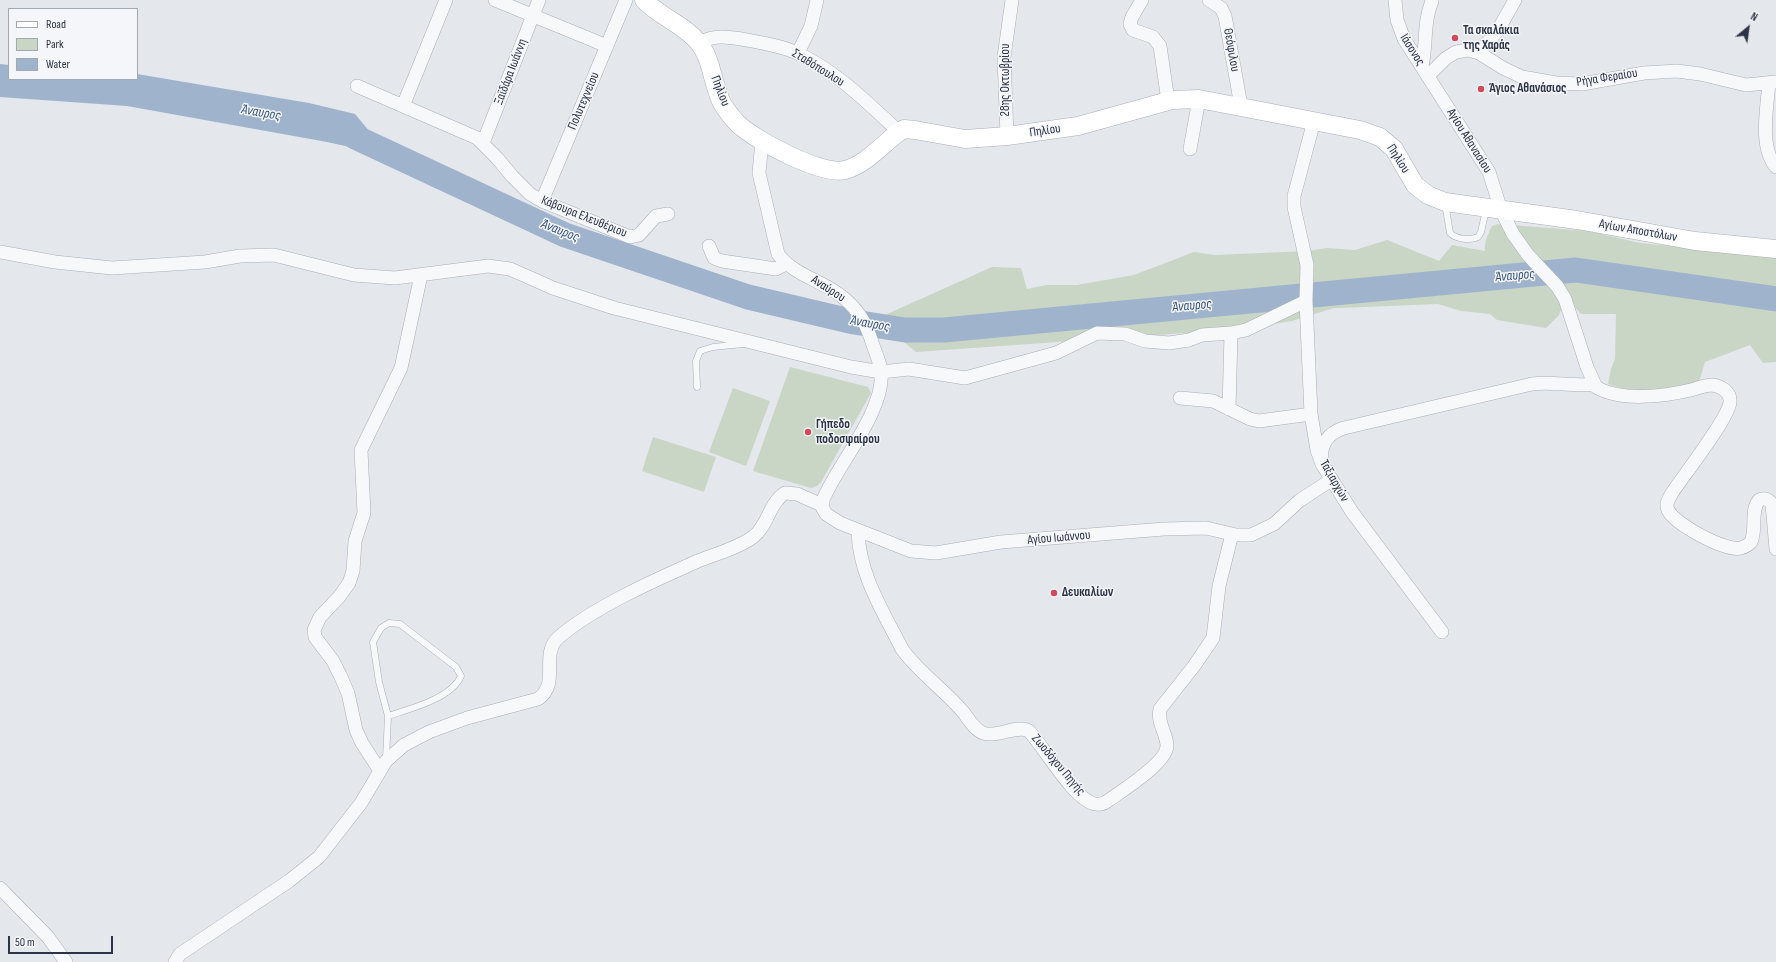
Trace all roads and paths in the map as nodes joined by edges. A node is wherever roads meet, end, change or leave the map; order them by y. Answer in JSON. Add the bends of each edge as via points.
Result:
{"nodes":[{"id":1,"x":446,"y":0,"type":"edge"},
{"id":2,"x":495,"y":0,"type":"edge"},
{"id":3,"x":539,"y":0,"type":"edge"},
{"id":4,"x":626,"y":0,"type":"edge"},
{"id":5,"x":644,"y":0,"type":"edge"},
{"id":6,"x":817,"y":0,"type":"edge"},
{"id":7,"x":1012,"y":0,"type":"edge"},
{"id":8,"x":1142,"y":0,"type":"edge"},
{"id":9,"x":1209,"y":0,"type":"edge"},
{"id":10,"x":1395,"y":0,"type":"edge"},
{"id":11,"x":1515,"y":0,"type":"edge"},
{"id":12,"x":1432,"y":1,"type":"edge"},
{"id":13,"x":533,"y":16,"type":"junction"},
{"id":14,"x":699,"y":43,"type":"junction"},
{"id":15,"x":607,"y":46,"type":"junction"},
{"id":16,"x":798,"y":53,"type":"junction"},
{"id":17,"x":1478,"y":53,"type":"junction"},
{"id":18,"x":1425,"y":71,"type":"junction"},
{"id":19,"x":1772,"y":83,"type":"edge"},
{"id":20,"x":357,"y":86,"type":"dead end"},
{"id":21,"x":1199,"y":99,"type":"junction"},
{"id":22,"x":1168,"y":101,"type":"junction"},
{"id":23,"x":403,"y":106,"type":"junction"},
{"id":24,"x":1241,"y":106,"type":"junction"},
{"id":25,"x":1314,"y":121,"type":"junction"},
{"id":26,"x":899,"y":132,"type":"junction"},
{"id":27,"x":1007,"y":136,"type":"junction"},
{"id":28,"x":762,"y":140,"type":"junction"},
{"id":29,"x":483,"y":143,"type":"junction"},
{"id":30,"x":1190,"y":150,"type":"dead end"},
{"id":31,"x":1776,"y":167,"type":"edge"},
{"id":32,"x":542,"y":201,"type":"junction"},
{"id":33,"x":1445,"y":202,"type":"junction"},
{"id":34,"x":1494,"y":209,"type":"junction"},
{"id":35,"x":668,"y":214,"type":"dead end"},
{"id":36,"x":709,"y":246,"type":"dead end"},
{"id":37,"x":1776,"y":249,"type":"edge"},
{"id":38,"x":0,"y":252,"type":"edge"},
{"id":39,"x":786,"y":264,"type":"junction"},
{"id":40,"x":421,"y":276,"type":"junction"},
{"id":41,"x":1306,"y":299,"type":"junction"},
{"id":42,"x":1231,"y":333,"type":"junction"},
{"id":43,"x":757,"y":343,"type":"junction"},
{"id":44,"x":882,"y":372,"type":"junction"},
{"id":45,"x":1594,"y":384,"type":"junction"},
{"id":46,"x":697,"y":387,"type":"dead end"},
{"id":47,"x":1180,"y":398,"type":"dead end"},
{"id":48,"x":1229,"y":409,"type":"junction"},
{"id":49,"x":1311,"y":414,"type":"junction"},
{"id":50,"x":1322,"y":464,"type":"junction"},
{"id":51,"x":1331,"y":480,"type":"junction"},
{"id":52,"x":822,"y":505,"type":"junction"},
{"id":53,"x":858,"y":531,"type":"junction"},
{"id":54,"x":1232,"y":534,"type":"junction"},
{"id":55,"x":1776,"y":549,"type":"edge"},
{"id":56,"x":1442,"y":632,"type":"dead end"},
{"id":57,"x":388,"y":716,"type":"junction"},
{"id":58,"x":383,"y":766,"type":"junction"},
{"id":59,"x":0,"y":888,"type":"edge"},
{"id":60,"x":66,"y":962,"type":"edge"},
{"id":61,"x":175,"y":962,"type":"edge"}],
"edges":[{"from":1,"to":23,"type":"street"},
{"from":2,"to":13,"type":"street"},
{"from":3,"to":13,"type":"street","name":"Ξαϊδάρα Ιωάννη"},
{"from":4,"to":15,"type":"street","name":"Πολυτεχνείου"},
{"from":5,"to":14,"type":"main road","name":"Πηλίου","via":[[690,33]]},
{"from":6,"to":16,"type":"street","via":[[811,26]]},
{"from":7,"to":27,"type":"street","name":"28ης Οκτωβρίου","via":[[1004,57]]},
{"from":8,"to":22,"type":"street","via":[[1130,24],[1133,30],[1155,38],[1160,46]]},
{"from":9,"to":24,"type":"street","name":"Θεόφιλου","via":[[1220,8],[1225,16]]},
{"from":10,"to":18,"type":"street","name":"Ιάσονος","via":[[1399,29]]},
{"from":11,"to":17,"type":"street","via":[[1498,30]]},
{"from":12,"to":18,"type":"street","via":[[1425,23]]},
{"from":13,"to":15,"type":"street"},
{"from":13,"to":29,"type":"street","name":"Ξαϊδάρα Ιωάννη"},
{"from":14,"to":16,"type":"street","name":"Σταθόπουλου","via":[[711,38],[730,37]]},
{"from":14,"to":28,"type":"main road","name":"Πηλίου","via":[[707,56],[718,93],[727,111],[737,123]]},
{"from":15,"to":32,"type":"street","name":"Πολυτεχνείου"},
{"from":16,"to":26,"type":"street","name":"Σταθόπουλου","via":[[837,78]]},
{"from":17,"to":18,"type":"street","name":"Ρήγα Φεραίου","via":[[1468,50],[1456,52]]},
{"from":17,"to":19,"type":"street","name":"Ρήγα Φεραίου","via":[[1517,75],[1556,83],[1582,84],[1644,73],[1677,71],[1746,85]]},
{"from":18,"to":34,"type":"street","name":"Αγίου Αθανασίου","via":[[1489,172]]},
{"from":19,"to":31,"type":"street","via":[[1766,149]]},
{"from":20,"to":23,"type":"street","name":"Κάβουρα Ελευθέριου"},
{"from":21,"to":22,"type":"main road","name":"Πηλίου","via":[[1179,98]]},
{"from":21,"to":24,"type":"main road","name":"Πηλίου"},
{"from":21,"to":30,"type":"street"},
{"from":22,"to":27,"type":"main road","name":"Πηλίου","via":[[1078,126]]},
{"from":23,"to":29,"type":"street","name":"Κάβουρα Ελευθέριου"},
{"from":24,"to":25,"type":"main road","name":"Πηλίου"},
{"from":25,"to":33,"type":"main road","name":"Πηλίου","via":[[1367,132],[1384,139],[1394,149],[1416,185],[1428,195]]},
{"from":25,"to":41,"type":"street","name":"Ταξιαρχών","via":[[1294,196],[1294,207],[1307,265]]},
{"from":26,"to":27,"type":"main road","name":"Πηλίου","via":[[915,130],[965,139]]},
{"from":26,"to":28,"type":"main road","name":"Πηλίου","via":[[859,163],[843,171],[822,169]]},
{"from":28,"to":39,"type":"street","via":[[759,173],[778,254]]},
{"from":29,"to":32,"type":"street","name":"Κάβουρα Ελευθέριου","via":[[530,194]]},
{"from":32,"to":35,"type":"street","name":"Κάβουρα Ελευθέριου","via":[[630,237],[639,235],[656,216]]},
{"from":33,"to":34,"type":"main road","name":"Πηλίου"},
{"from":33,"to":34,"type":"lane","via":[[1450,230],[1452,235],[1457,237],[1478,237]]},
{"from":34,"to":37,"type":"main road","name":"Αγίων Αποστόλων","via":[[1577,220],[1695,241]]},
{"from":34,"to":45,"type":"street","name":"Αγίου Αθανασίου","via":[[1565,299]]},
{"from":36,"to":39,"type":"street","via":[[714,258],[722,261],[776,269]]},
{"from":38,"to":40,"type":"street","via":[[55,262],[112,268],[274,255],[354,275],[395,278]]},
{"from":39,"to":44,"type":"street","name":"Αναύρου","via":[[845,299],[861,315],[868,328]]},
{"from":40,"to":43,"type":"street","via":[[488,266],[510,269],[568,294],[614,308]]},
{"from":40,"to":58,"type":"street","via":[[400,368],[361,450],[364,513],[355,541],[353,571],[349,583],[320,617],[314,630],[315,637],[333,661],[348,693],[356,730],[362,743]]},
{"from":41,"to":42,"type":"street","via":[[1261,324]]},
{"from":41,"to":49,"type":"street","name":"Ταξιαρχών"},
{"from":42,"to":44,"type":"street","via":[[1202,335],[1189,340],[1169,342],[1145,341],[1125,334],[1097,333],[1056,353],[965,378],[909,369]]},
{"from":42,"to":48,"type":"street"},
{"from":43,"to":44,"type":"street","via":[[851,367]]},
{"from":43,"to":46,"type":"lane","via":[[713,347],[700,351],[696,361]]},
{"from":44,"to":52,"type":"street","name":"Αναύρου","via":[[879,393],[869,418],[826,493]]},
{"from":45,"to":50,"type":"street","via":[[1532,384],[1344,428],[1333,432],[1325,442],[1321,452]]},
{"from":45,"to":55,"type":"street","via":[[1604,391],[1636,396],[1668,394],[1706,385],[1718,386],[1728,393],[1730,401],[1724,419],[1666,505],[1681,524],[1714,542],[1740,549],[1751,542],[1755,528],[1756,504],[1764,498],[1772,504]]},
{"from":47,"to":48,"type":"street","via":[[1209,400]]},
{"from":48,"to":49,"type":"street","via":[[1260,421]]},
{"from":49,"to":50,"type":"street","name":"Ταξιαρχών","via":[[1313,435]]},
{"from":50,"to":51,"type":"street","name":"Ταξιαρχών"},
{"from":51,"to":54,"type":"street","name":"Αγίου Ιωάννου","via":[[1299,501],[1268,528],[1251,535]]},
{"from":51,"to":56,"type":"street","name":"Ταξιαρχών"},
{"from":52,"to":53,"type":"street","name":"Αγίου Ιωάννου","via":[[824,512],[832,519]]},
{"from":52,"to":58,"type":"street","name":"Αγίου Ιωάννου","via":[[797,494],[785,493],[777,500],[755,536],[643,587],[595,612],[564,632],[550,648],[548,686],[542,697],[428,732],[404,745]]},
{"from":53,"to":54,"type":"street","name":"Αγίου Ιωάννου","via":[[911,551],[926,553],[947,552],[1001,542],[1164,529],[1206,528]]},
{"from":53,"to":54,"type":"street","name":"Ζωοδόχου Πηγής","via":[[860,557],[866,577],[908,658],[951,697],[979,731],[992,735],[1021,729],[1029,731],[1077,791],[1094,804],[1101,804],[1157,764],[1165,754],[1166,743],[1160,723],[1160,709],[1214,638],[1219,586]]},
{"from":57,"to":57,"type":"lane","via":[[379,682],[373,642],[381,628],[389,623],[400,624],[456,667],[461,676],[449,690],[433,700]]},
{"from":57,"to":58,"type":"lane"},
{"from":58,"to":61,"type":"street","via":[[361,803],[319,857],[289,882],[180,954]]},
{"from":59,"to":60,"type":"street","via":[[48,937]]}]}
